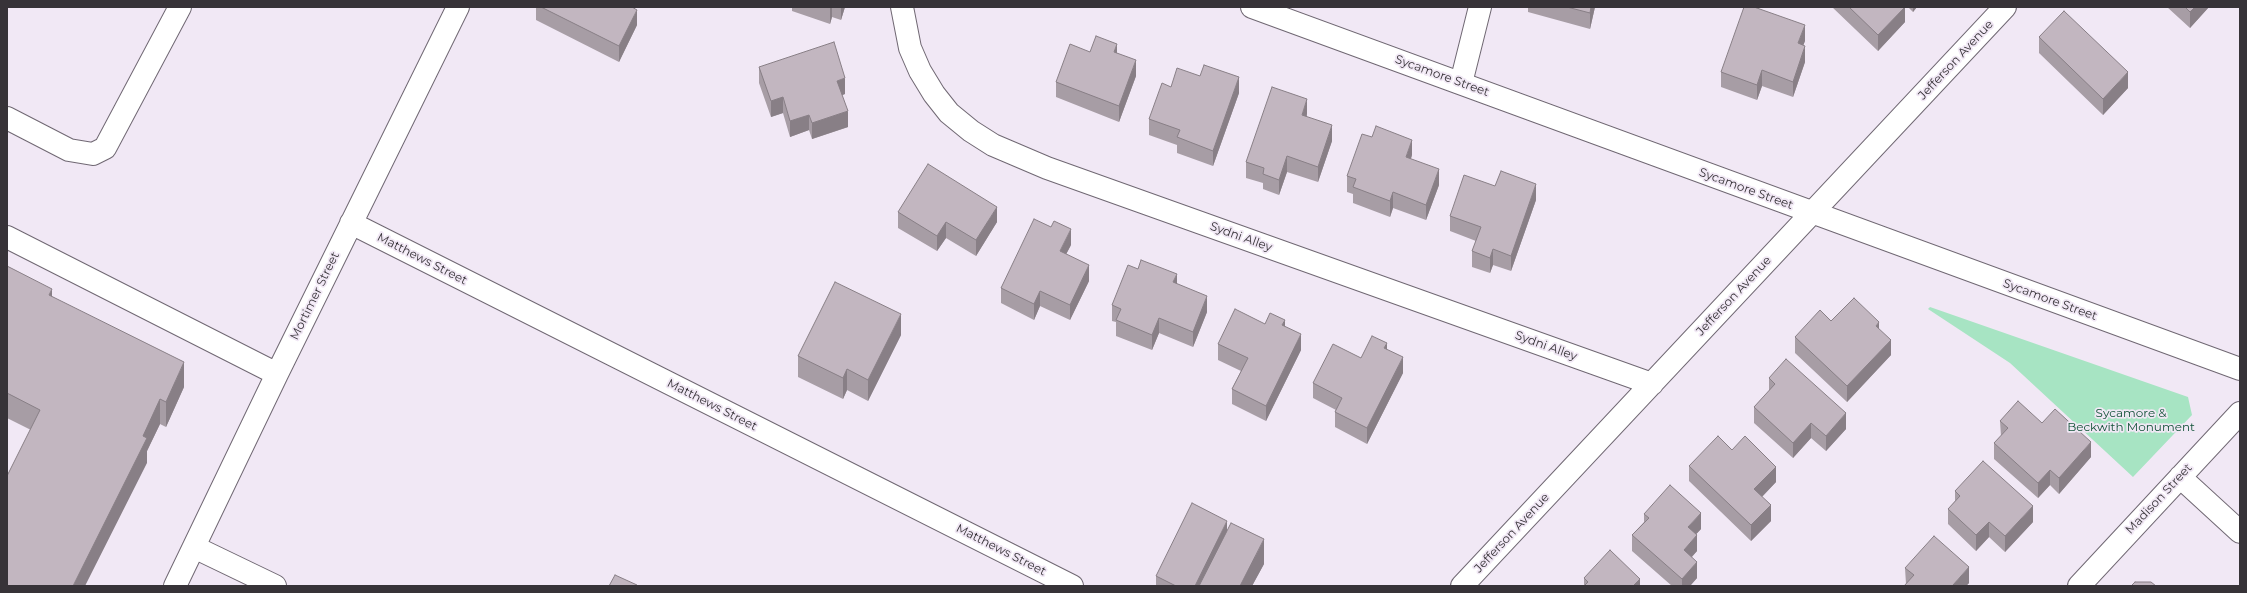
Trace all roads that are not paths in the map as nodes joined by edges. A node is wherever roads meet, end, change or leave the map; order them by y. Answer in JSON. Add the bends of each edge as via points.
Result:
{"nodes":[{"id":1,"x":180,"y":7,"type":"edge"},
{"id":2,"x":458,"y":7,"type":"edge"},
{"id":3,"x":902,"y":7,"type":"edge"},
{"id":4,"x":1252,"y":7,"type":"edge"},
{"id":5,"x":1480,"y":7,"type":"edge"},
{"id":6,"x":2005,"y":7,"type":"edge"},
{"id":7,"x":1461,"y":83,"type":"junction"},
{"id":8,"x":7,"y":118,"type":"edge"},
{"id":9,"x":1811,"y":213,"type":"junction"},
{"id":10,"x":351,"y":223,"type":"junction"},
{"id":11,"x":7,"y":237,"type":"edge"},
{"id":12,"x":2240,"y":369,"type":"edge"},
{"id":13,"x":277,"y":374,"type":"junction"},
{"id":14,"x":1652,"y":384,"type":"junction"},
{"id":15,"x":2240,"y":413,"type":"edge"},
{"id":16,"x":2180,"y":477,"type":"junction"},
{"id":17,"x":2240,"y":532,"type":"edge"},
{"id":18,"x":194,"y":546,"type":"junction"},
{"id":19,"x":175,"y":586,"type":"edge"},
{"id":20,"x":275,"y":586,"type":"edge"},
{"id":21,"x":1072,"y":586,"type":"edge"},
{"id":22,"x":1462,"y":586,"type":"edge"},
{"id":23,"x":2079,"y":586,"type":"edge"}],
"edges":[{"from":1,"to":8,"type":"street","via":[[105,148],[93,154],[69,150]]},
{"from":2,"to":10,"type":"street","name":"Mortimer Street"},
{"from":3,"to":14,"type":"street","name":"Sydni Alley","via":[[910,48],[934,94],[949,113],[993,145],[1047,168]]},
{"from":4,"to":7,"type":"street","name":"Sycamore Street"},
{"from":5,"to":7,"type":"street"},
{"from":6,"to":9,"type":"street","name":"Jefferson Avenue"},
{"from":7,"to":9,"type":"street","name":"Sycamore Street"},
{"from":9,"to":12,"type":"street","name":"Sycamore Street"},
{"from":9,"to":14,"type":"street","name":"Jefferson Avenue"},
{"from":10,"to":13,"type":"street","name":"Mortimer Street"},
{"from":10,"to":21,"type":"street","name":"Matthews Street"},
{"from":11,"to":13,"type":"street"},
{"from":13,"to":18,"type":"street","name":"Mortimer Street"},
{"from":14,"to":22,"type":"street","name":"Jefferson Avenue"},
{"from":15,"to":16,"type":"street","name":"Madison Street"},
{"from":16,"to":17,"type":"street"},
{"from":16,"to":23,"type":"street","name":"Madison Street"},
{"from":18,"to":19,"type":"street","name":"Mortimer Street"},
{"from":18,"to":20,"type":"street"}]}
